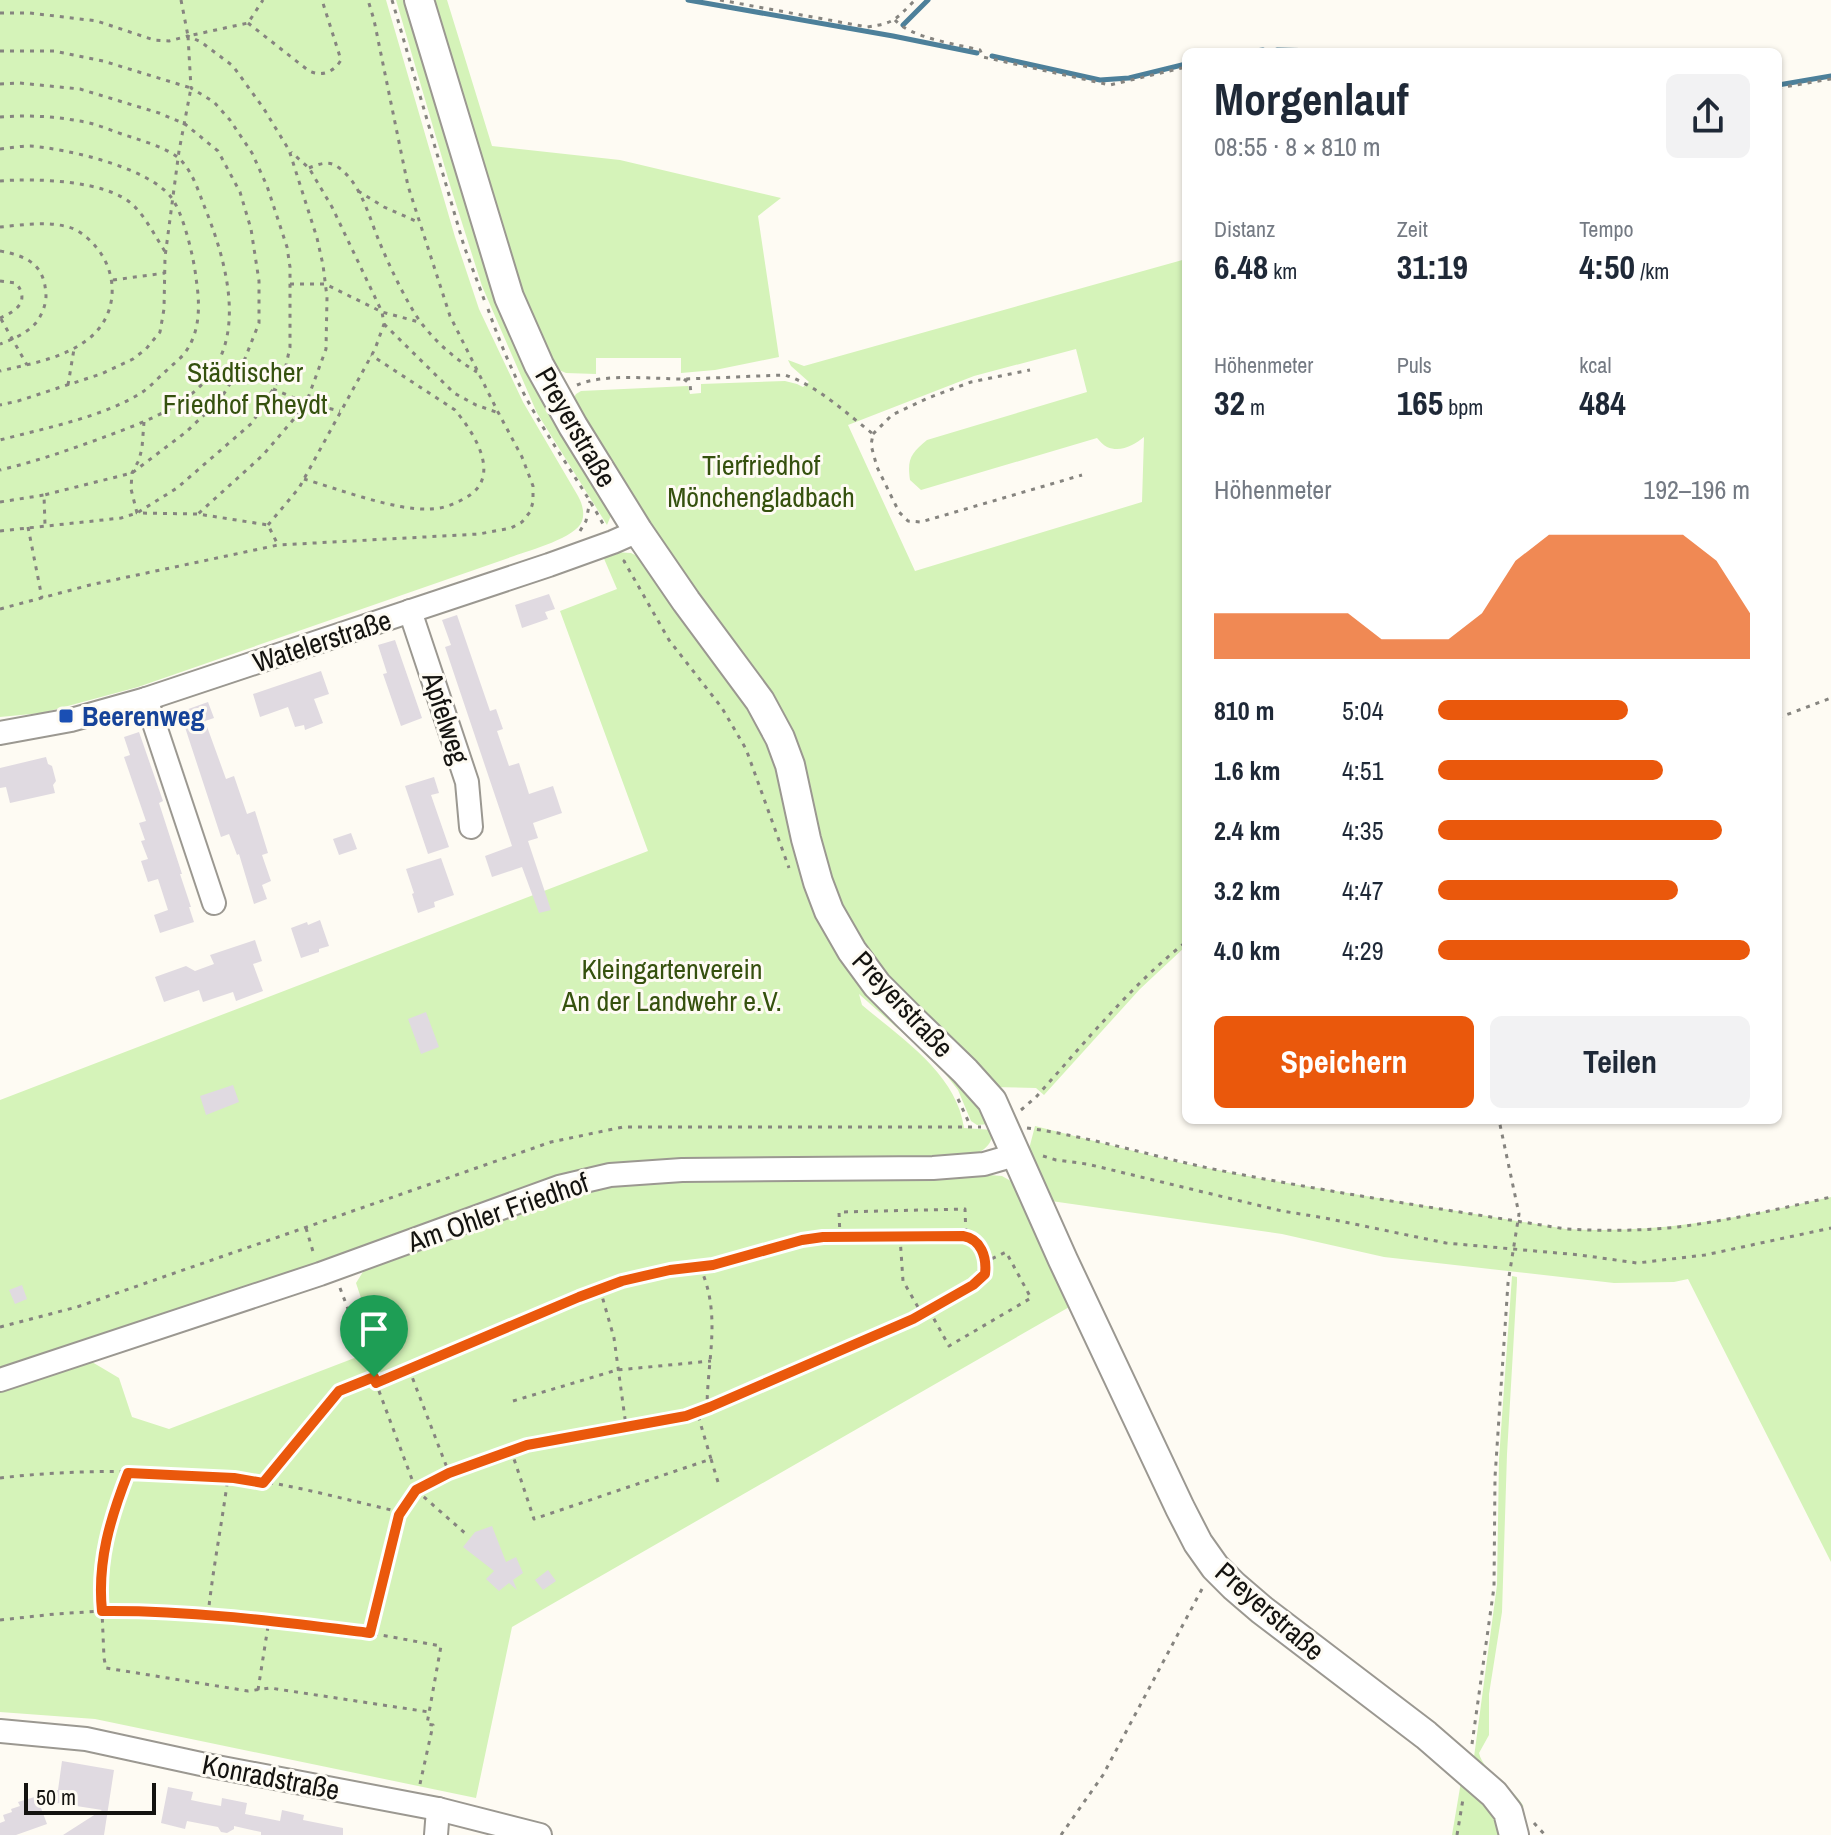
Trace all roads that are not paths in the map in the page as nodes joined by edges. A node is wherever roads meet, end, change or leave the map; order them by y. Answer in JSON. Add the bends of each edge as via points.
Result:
{"nodes":[{"id":1,"x":419,"y":0,"type":"edge"},
{"id":2,"x":638,"y":531,"type":"junction"},
{"id":3,"x":410,"y":611,"type":"junction"},
{"id":4,"x":146,"y":699,"type":"junction"},
{"id":5,"x":0,"y":733,"type":"edge"},
{"id":6,"x":471,"y":827,"type":"dead end"},
{"id":7,"x":214,"y":903,"type":"dead end"},
{"id":8,"x":1015,"y":1155,"type":"junction"},
{"id":9,"x":0,"y":1380,"type":"edge"},
{"id":10,"x":0,"y":1731,"type":"edge"},
{"id":11,"x":438,"y":1809,"type":"junction"},
{"id":12,"x":1511,"y":1824,"type":"edge"},
{"id":13,"x":436,"y":1835,"type":"edge"},
{"id":14,"x":540,"y":1835,"type":"edge"}],
"edges":[{"from":1,"to":2,"type":"main road","name":"Preyerstraße","via":[[509,297],[555,395]]},
{"from":2,"to":3,"type":"street","name":"Watelerstraße"},
{"from":2,"to":8,"type":"main road","name":"Preyerstraße","via":[[760,701],[780,738],[818,882],[852,951],[877,985],[992,1101]]},
{"from":3,"to":4,"type":"street","name":"Watelerstraße"},
{"from":3,"to":6,"type":"street","name":"Apfelweg","via":[[467,782]]},
{"from":4,"to":5,"type":"street","name":"Watelerstraße"},
{"from":4,"to":7,"type":"street"},
{"from":8,"to":9,"type":"street","name":"Am Ohler Friedhof","via":[[984,1164],[933,1168],[610,1175],[559,1187],[326,1272]]},
{"from":8,"to":12,"type":"main road","name":"Preyerstraße","via":[[1180,1508],[1215,1567],[1262,1610],[1467,1770],[1494,1794]]},
{"from":10,"to":11,"type":"street","name":"Konradstraße","via":[[86,1739]]},
{"from":11,"to":13,"type":"street"},
{"from":11,"to":14,"type":"street","name":"Konradstraße"}]}
